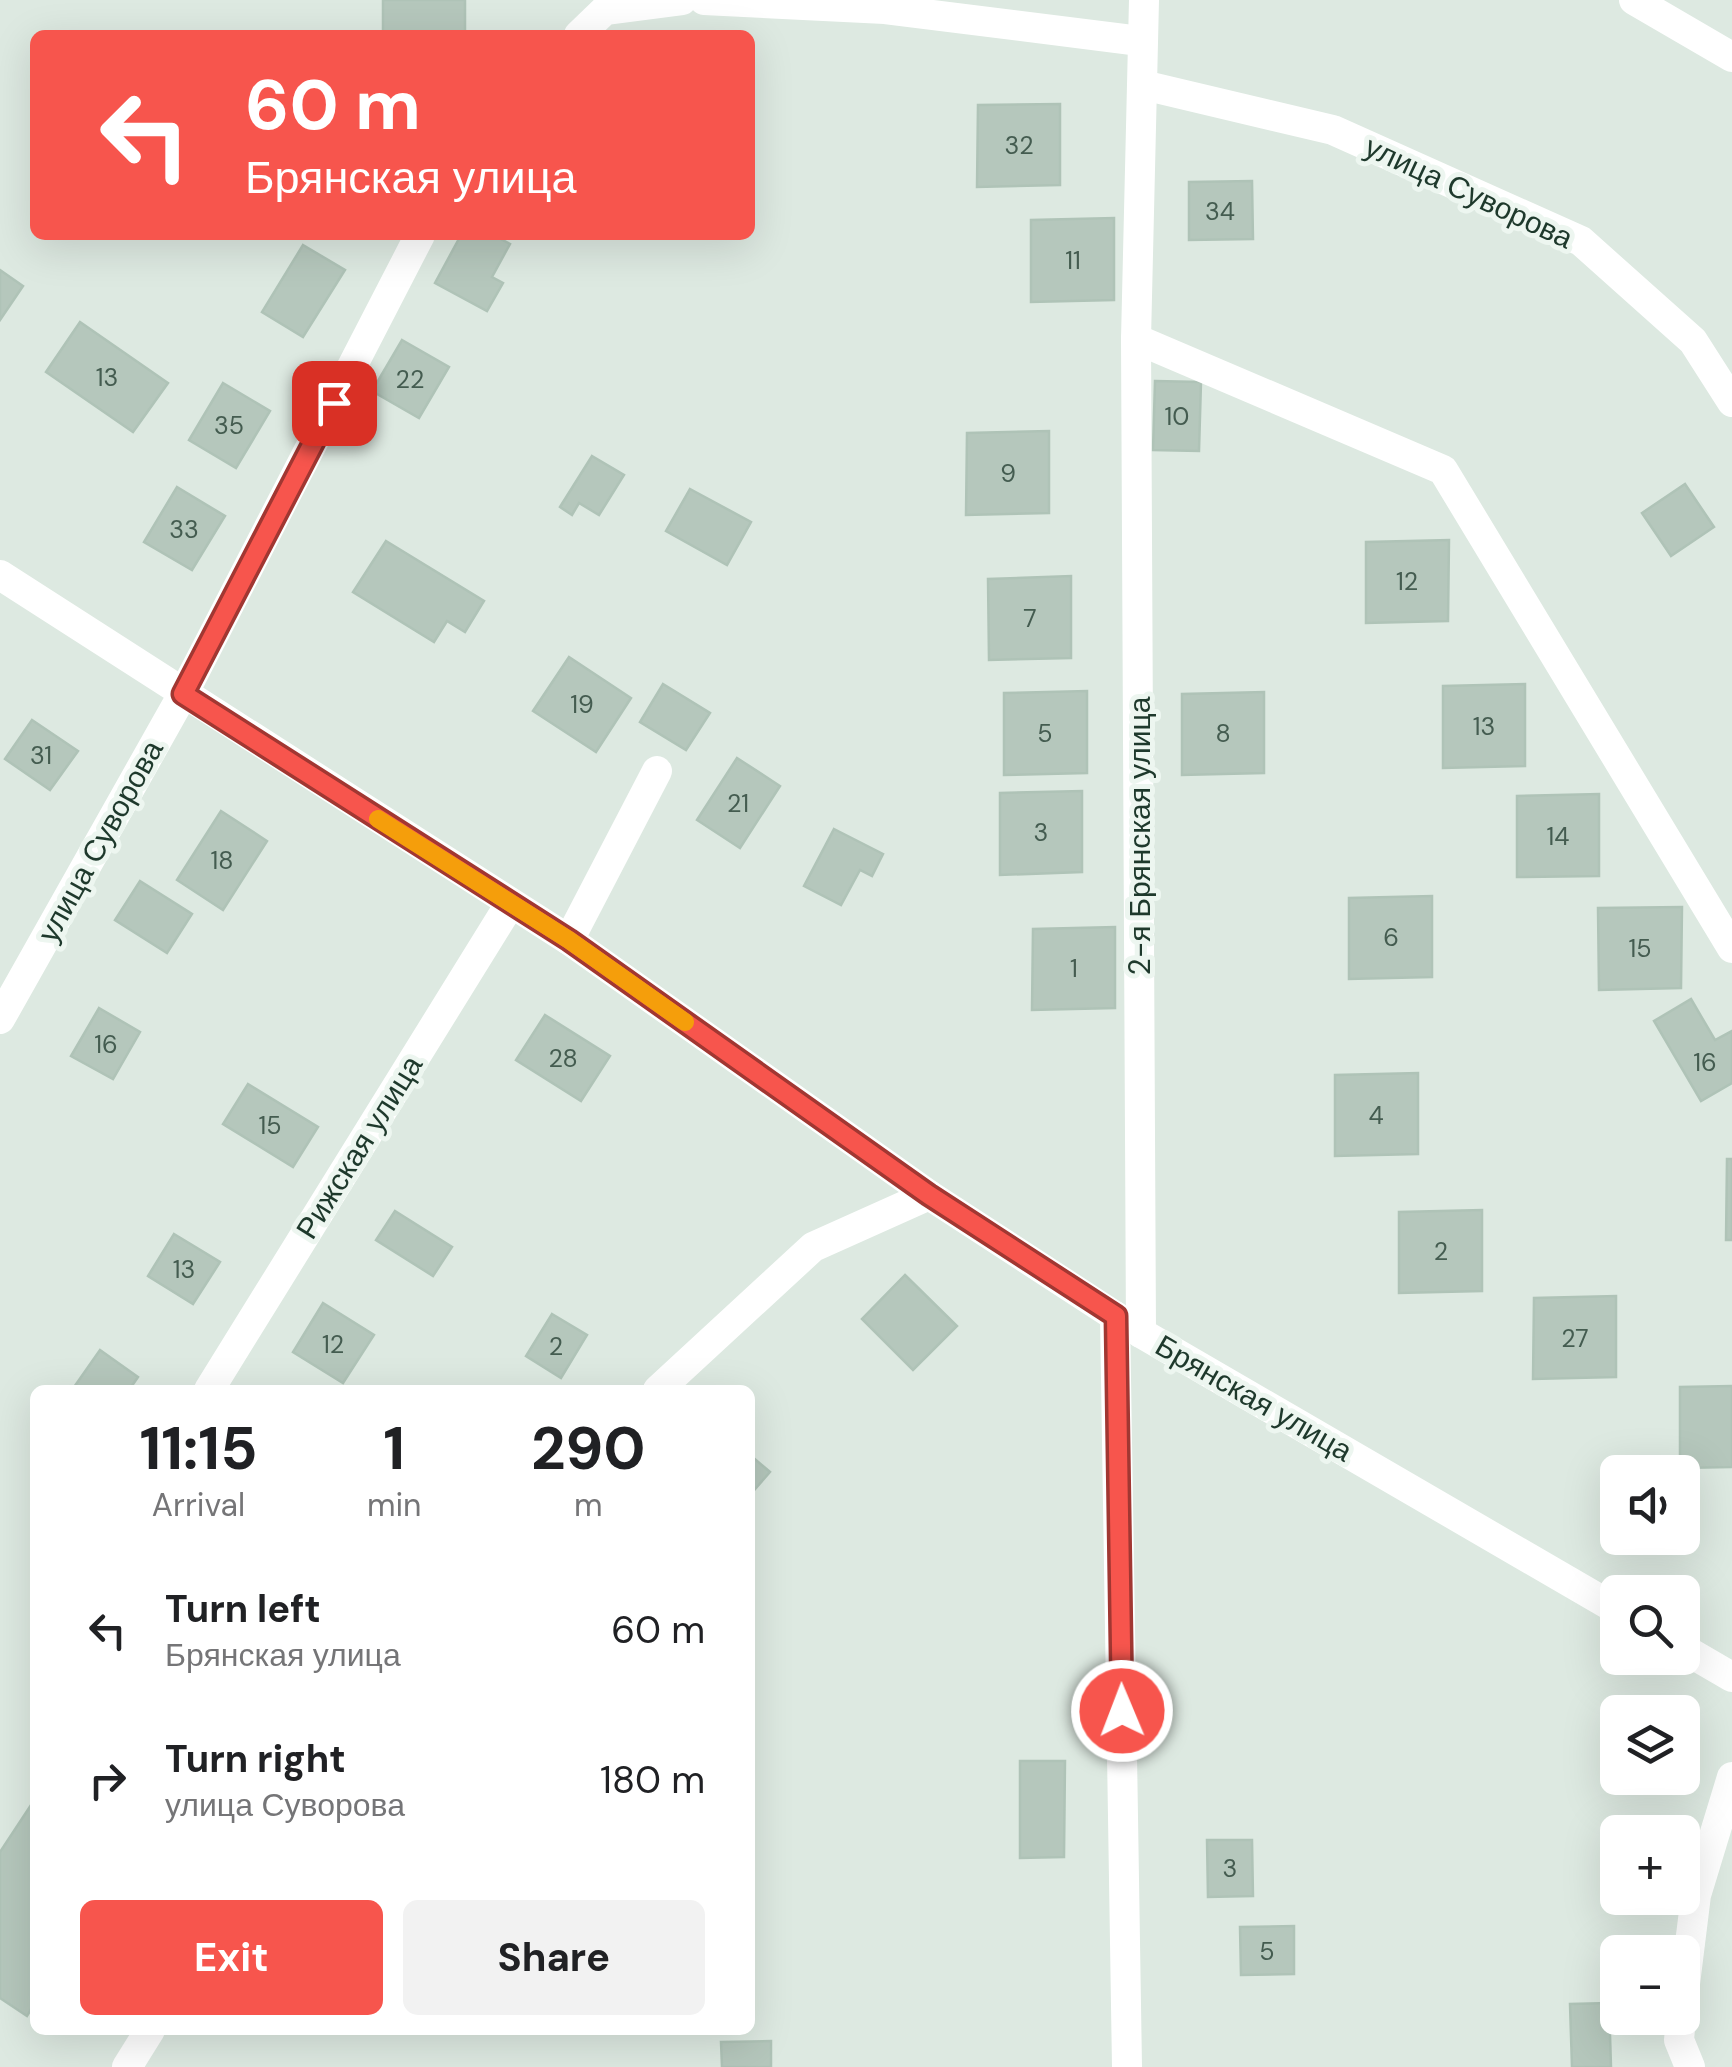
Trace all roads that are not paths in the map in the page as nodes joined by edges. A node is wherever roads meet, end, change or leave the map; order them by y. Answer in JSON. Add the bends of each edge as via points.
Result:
{"nodes":[{"id":1,"x":682,"y":0,"type":"edge"},
{"id":2,"x":704,"y":0,"type":"edge"},
{"id":3,"x":1144,"y":0,"type":"edge"},
{"id":4,"x":1634,"y":0,"type":"edge"},
{"id":5,"x":584,"y":30,"type":"edge"},
{"id":6,"x":1140,"y":41,"type":"junction"},
{"id":7,"x":1732,"y":57,"type":"edge"},
{"id":8,"x":1143,"y":85,"type":"junction"},
{"id":9,"x":417,"y":240,"type":"edge"},
{"id":10,"x":1136,"y":338,"type":"junction"},
{"id":11,"x":1732,"y":402,"type":"edge"},
{"id":12,"x":0,"y":575,"type":"edge"},
{"id":13,"x":183,"y":694,"type":"junction"},
{"id":14,"x":657,"y":771,"type":"dead end"},
{"id":15,"x":510,"y":904,"type":"junction"},
{"id":16,"x":569,"y":940,"type":"junction"},
{"id":17,"x":1732,"y":948,"type":"edge"},
{"id":18,"x":0,"y":1019,"type":"edge"},
{"id":19,"x":929,"y":1195,"type":"junction"},
{"id":20,"x":1128,"y":1324,"type":"junction"},
{"id":21,"x":212,"y":1385,"type":"edge"},
{"id":22,"x":663,"y":1385,"type":"edge"},
{"id":23,"x":1600,"y":1599,"type":"edge"},
{"id":24,"x":1700,"y":1658,"type":"edge"},
{"id":25,"x":1732,"y":1677,"type":"edge"},
{"id":26,"x":1732,"y":1777,"type":"edge"},
{"id":27,"x":1691,"y":1935,"type":"edge"},
{"id":28,"x":147,"y":2035,"type":"edge"},
{"id":29,"x":1679,"y":2035,"type":"edge"},
{"id":30,"x":127,"y":2067,"type":"edge"},
{"id":31,"x":1127,"y":2067,"type":"edge"},
{"id":32,"x":1690,"y":2067,"type":"edge"}],
"edges":[{"from":1,"to":5,"type":"street","via":[[605,10]]},
{"from":2,"to":6,"type":"street","via":[[884,9]]},
{"from":3,"to":6,"type":"street","name":"2-я Брянская улица"},
{"from":4,"to":7,"type":"street"},
{"from":6,"to":8,"type":"street","name":"2-я Брянская улица"},
{"from":8,"to":10,"type":"street","name":"2-я Брянская улица"},
{"from":8,"to":11,"type":"street","name":"улица Суворова","via":[[1333,130],[1581,241],[1692,341]]},
{"from":9,"to":13,"type":"street","name":"улица Суворова"},
{"from":10,"to":17,"type":"street","via":[[1443,470]]},
{"from":10,"to":20,"type":"street","name":"2-я Брянская улица"},
{"from":12,"to":13,"type":"street","name":"Брянская улица"},
{"from":13,"to":15,"type":"street","name":"Брянская улица"},
{"from":13,"to":18,"type":"street","name":"улица Суворова"},
{"from":14,"to":16,"type":"street"},
{"from":15,"to":16,"type":"street","name":"Брянская улица"},
{"from":15,"to":21,"type":"street","name":"Рижская улица"},
{"from":16,"to":19,"type":"street","name":"Брянская улица"},
{"from":19,"to":20,"type":"street","name":"Брянская улица"},
{"from":19,"to":22,"type":"street","via":[[813,1247]]},
{"from":20,"to":23,"type":"street","name":"Брянская улица"},
{"from":20,"to":31,"type":"street","name":"2-я Брянская улица"},
{"from":24,"to":25,"type":"street"},
{"from":26,"to":27,"type":"street","via":[[1696,1895]]},
{"from":28,"to":30,"type":"street"},
{"from":29,"to":32,"type":"street"}]}
